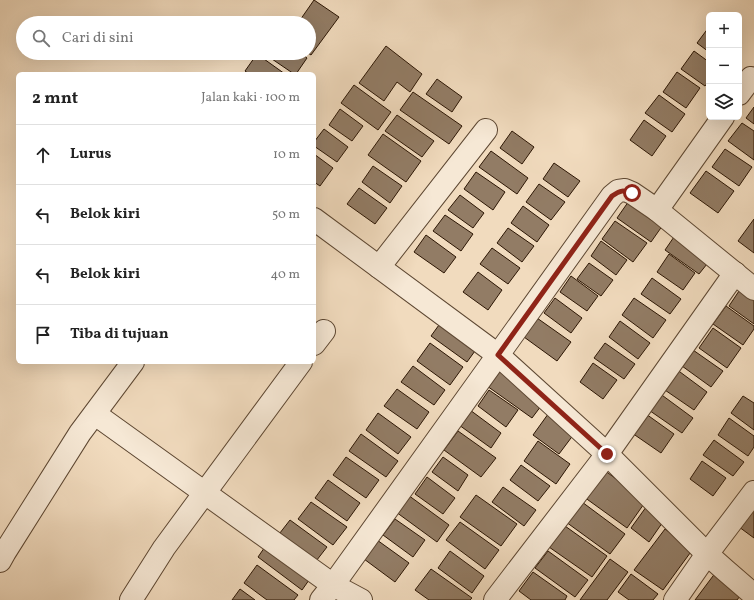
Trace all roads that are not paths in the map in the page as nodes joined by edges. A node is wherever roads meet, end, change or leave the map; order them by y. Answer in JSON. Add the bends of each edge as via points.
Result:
{"nodes":[{"id":1,"x":721,"y":120,"type":"edge"},
{"id":2,"x":486,"y":130,"type":"dead end"},
{"id":3,"x":657,"y":210,"type":"junction"},
{"id":4,"x":316,"y":220,"type":"edge"},
{"id":5,"x":379,"y":267,"type":"junction"},
{"id":6,"x":735,"y":273,"type":"junction"},
{"id":7,"x":754,"y":289,"type":"edge"},
{"id":8,"x":498,"y":355,"type":"junction"},
{"id":9,"x":132,"y":364,"type":"edge"},
{"id":10,"x":300,"y":364,"type":"edge"},
{"id":11,"x":95,"y":414,"type":"junction"},
{"id":12,"x":607,"y":454,"type":"junction"},
{"id":13,"x":204,"y":492,"type":"junction"},
{"id":14,"x":754,"y":492,"type":"edge"},
{"id":15,"x":707,"y":554,"type":"junction"},
{"id":16,"x":0,"y":561,"type":"edge"},
{"id":17,"x":327,"y":593,"type":"edge"},
{"id":18,"x":754,"y":595,"type":"edge"},
{"id":19,"x":131,"y":600,"type":"edge"},
{"id":20,"x":361,"y":600,"type":"edge"},
{"id":21,"x":495,"y":600,"type":"edge"},
{"id":22,"x":675,"y":600,"type":"edge"}],
"edges":[{"from":1,"to":3,"type":"street"},
{"from":2,"to":5,"type":"street"},
{"from":3,"to":6,"type":"street"},
{"from":3,"to":8,"type":"street","via":[[624,190],[612,196]]},
{"from":4,"to":5,"type":"street"},
{"from":5,"to":8,"type":"street"},
{"from":6,"to":7,"type":"street"},
{"from":6,"to":12,"type":"street"},
{"from":8,"to":12,"type":"street"},
{"from":8,"to":17,"type":"street"},
{"from":9,"to":11,"type":"street"},
{"from":10,"to":13,"type":"street"},
{"from":11,"to":13,"type":"street"},
{"from":11,"to":16,"type":"street","via":[[80,433]]},
{"from":12,"to":15,"type":"street"},
{"from":12,"to":21,"type":"street"},
{"from":13,"to":17,"type":"street"},
{"from":13,"to":19,"type":"street"},
{"from":14,"to":15,"type":"street"},
{"from":15,"to":18,"type":"street"},
{"from":15,"to":22,"type":"street"},
{"from":17,"to":20,"type":"street"}]}
